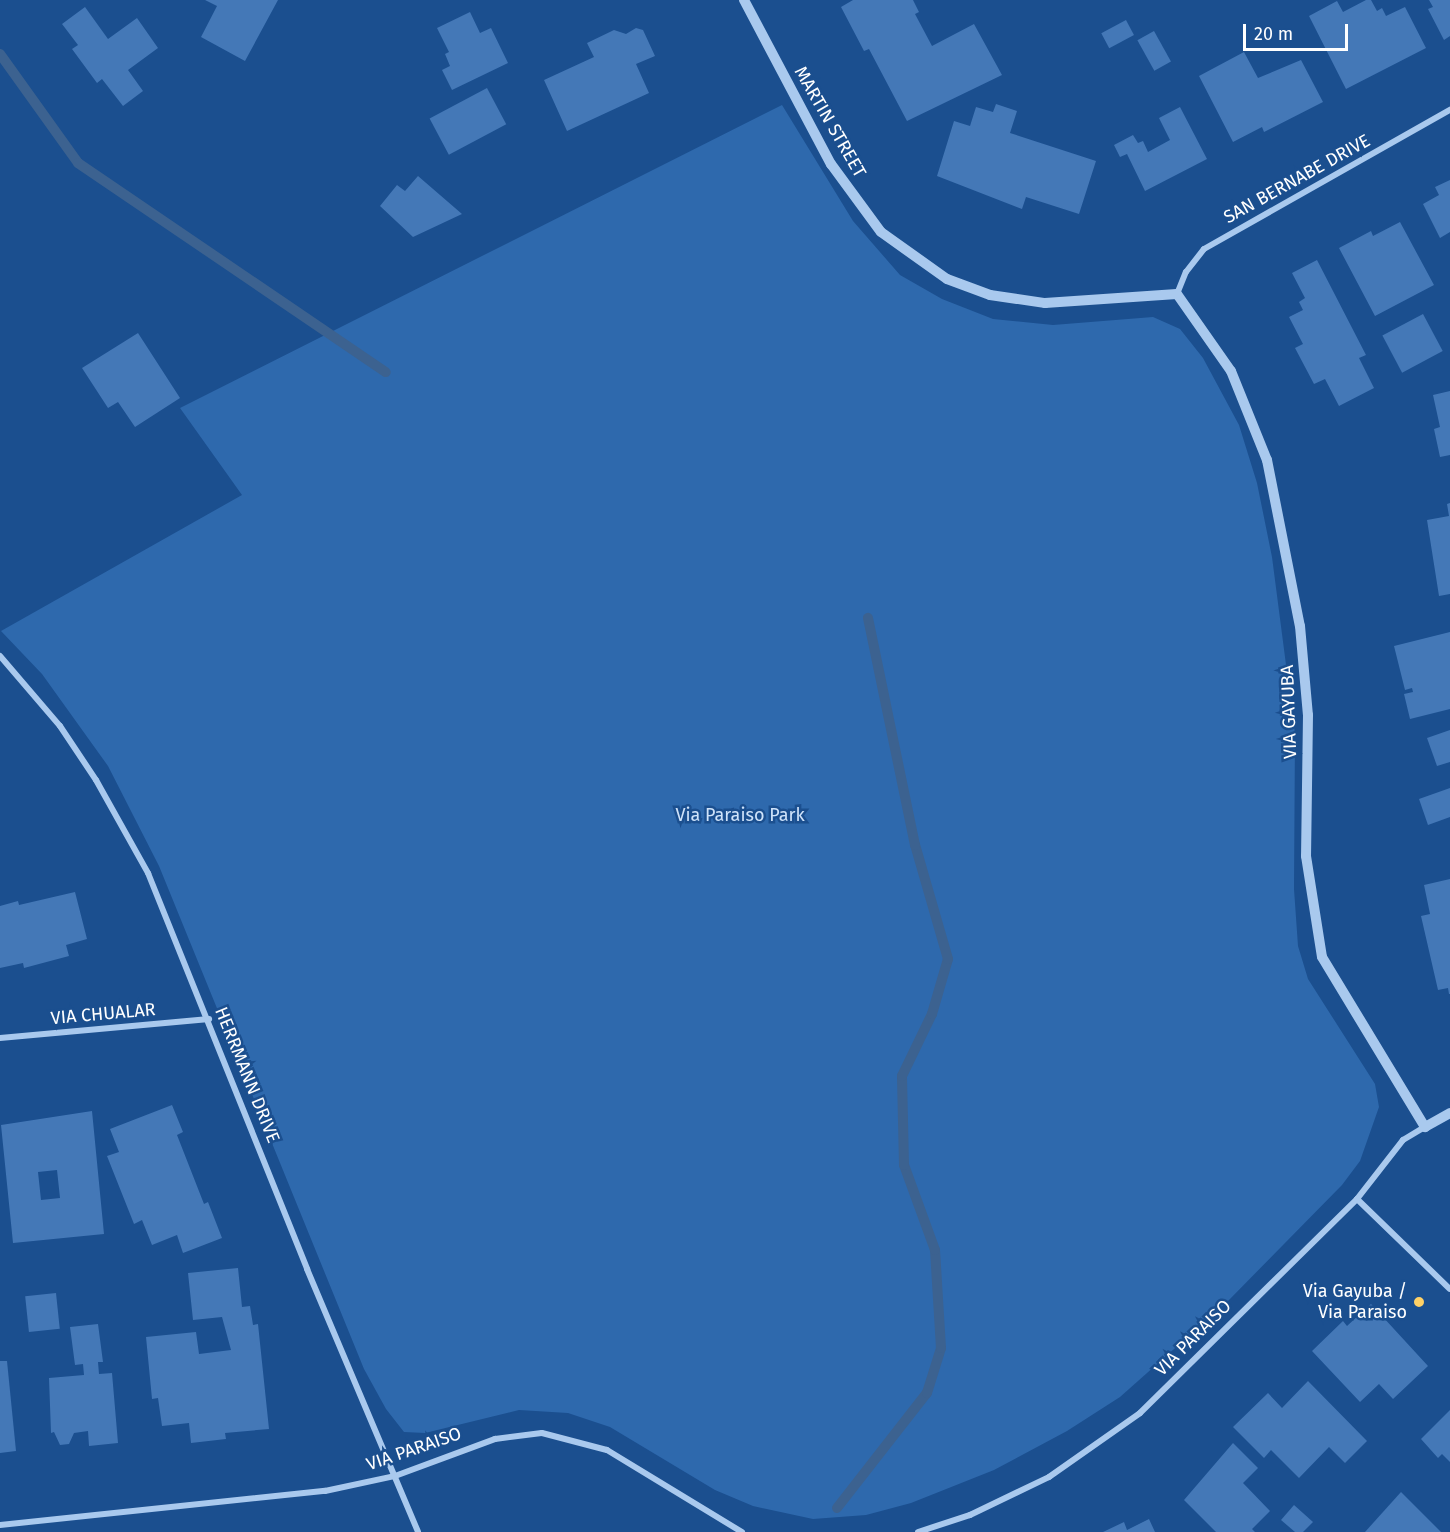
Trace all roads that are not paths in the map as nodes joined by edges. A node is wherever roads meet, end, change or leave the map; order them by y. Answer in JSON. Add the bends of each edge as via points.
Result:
{"nodes":[{"id":1,"x":744,"y":0,"type":"edge"},
{"id":2,"x":1450,"y":110,"type":"edge"},
{"id":3,"x":1176,"y":294,"type":"junction"},
{"id":4,"x":0,"y":656,"type":"edge"},
{"id":5,"x":209,"y":1019,"type":"junction"},
{"id":6,"x":0,"y":1038,"type":"edge"},
{"id":7,"x":1450,"y":1113,"type":"edge"},
{"id":8,"x":1425,"y":1127,"type":"junction"},
{"id":9,"x":1357,"y":1199,"type":"junction"},
{"id":10,"x":1450,"y":1289,"type":"edge"},
{"id":11,"x":395,"y":1476,"type":"junction"},
{"id":12,"x":0,"y":1525,"type":"edge"},
{"id":13,"x":418,"y":1532,"type":"edge"},
{"id":14,"x":742,"y":1532,"type":"edge"},
{"id":15,"x":918,"y":1532,"type":"edge"}],
"edges":[{"from":1,"to":3,"type":"street","name":"MARTIN STREET","via":[[838,174],[881,232],[947,279],[990,295],[1045,303]]},
{"from":2,"to":3,"type":"street","name":"SAN BERNABE DRIVE","via":[[1204,249],[1186,272]]},
{"from":3,"to":8,"type":"street","name":"VIA GAYUBA","via":[[1231,371],[1267,460],[1287,542],[1308,716],[1306,856],[1322,957]]},
{"from":4,"to":5,"type":"street","name":"HERRMANN DRIVE","via":[[60,726],[96,780],[148,873]]},
{"from":5,"to":6,"type":"street","name":"VIA CHUALAR"},
{"from":5,"to":11,"type":"street","name":"HERRMANN DRIVE","via":[[307,1269]]},
{"from":7,"to":8,"type":"street","name":"VIA PARAISO"},
{"from":8,"to":9,"type":"street","name":"VIA PARAISO","via":[[1403,1140]]},
{"from":9,"to":10,"type":"street"},
{"from":9,"to":15,"type":"street","name":"VIA PARAISO","via":[[1140,1413],[1049,1477],[970,1515]]},
{"from":11,"to":12,"type":"street","name":"VIA PARAISO","via":[[325,1491]]},
{"from":11,"to":13,"type":"street","name":"HERRMANN DRIVE"},
{"from":11,"to":14,"type":"street","name":"VIA PARAISO","via":[[518,1433],[561,1436],[607,1450]]}]}
